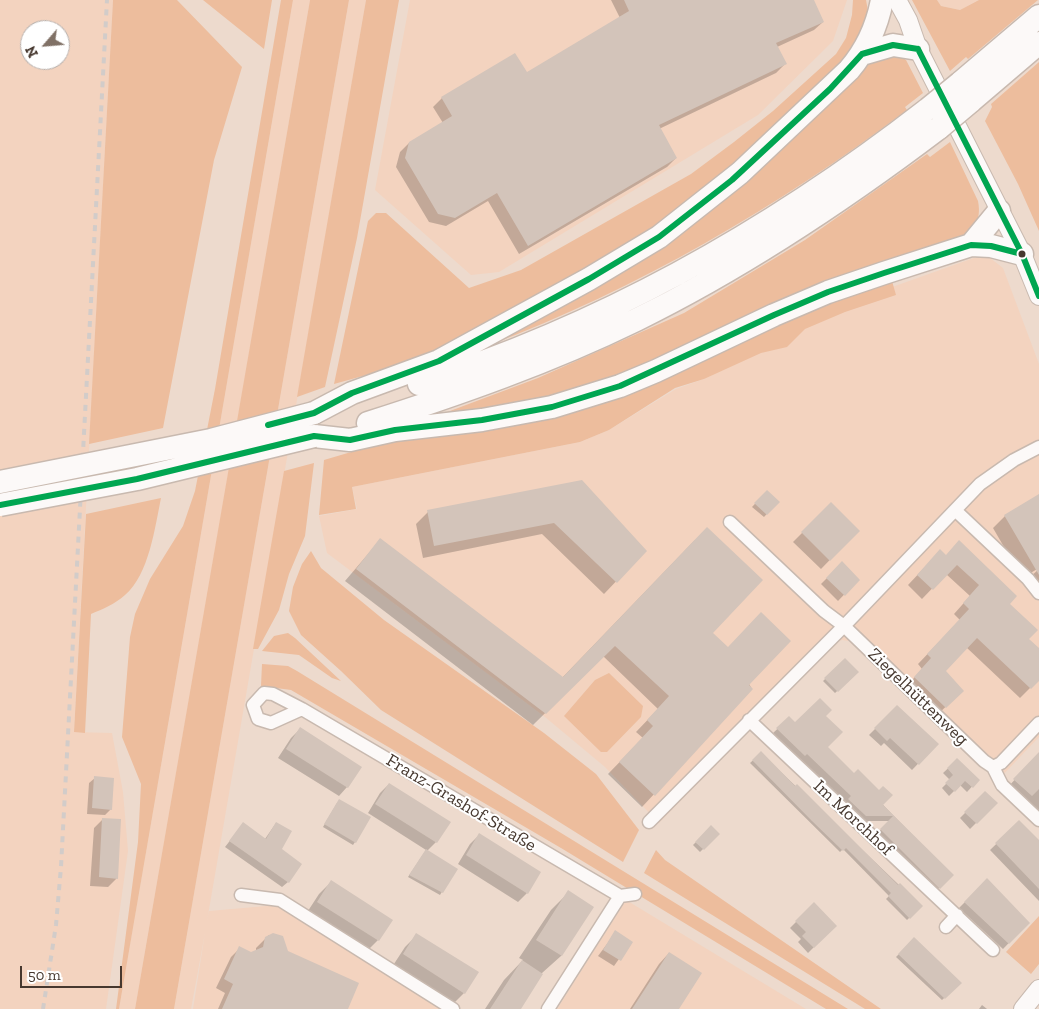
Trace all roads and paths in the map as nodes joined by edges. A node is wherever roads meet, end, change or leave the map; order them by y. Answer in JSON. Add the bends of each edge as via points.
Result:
{"nodes":[{"id":1,"x":883,"y":0,"type":"edge"},
{"id":2,"x":898,"y":0,"type":"edge"},
{"id":3,"x":1039,"y":16,"type":"edge"},
{"id":4,"x":1039,"y":43,"type":"edge"},
{"id":5,"x":918,"y":49,"type":"junction"},
{"id":6,"x":862,"y":54,"type":"junction"},
{"id":7,"x":965,"y":93,"type":"junction"},
{"id":8,"x":934,"y":118,"type":"junction"},
{"id":9,"x":999,"y":211,"type":"junction"},
{"id":10,"x":971,"y":245,"type":"junction"},
{"id":11,"x":1022,"y":254,"type":"junction"},
{"id":12,"x":1039,"y":296,"type":"edge"},
{"id":13,"x":361,"y":395,"type":"junction"},
{"id":14,"x":356,"y":432,"type":"junction"},
{"id":15,"x":1039,"y":447,"type":"edge"},
{"id":16,"x":0,"y":482,"type":"edge"},
{"id":17,"x":0,"y":505,"type":"edge"},
{"id":18,"x":955,"y":510,"type":"junction"},
{"id":19,"x":730,"y":522,"type":"dead end"},
{"id":20,"x":1039,"y":593,"type":"edge"},
{"id":21,"x":844,"y":626,"type":"junction"},
{"id":22,"x":302,"y":709,"type":"dead end"},
{"id":23,"x":749,"y":720,"type":"junction"},
{"id":24,"x":1039,"y":724,"type":"edge"},
{"id":25,"x":993,"y":767,"type":"junction"},
{"id":26,"x":1039,"y":820,"type":"edge"},
{"id":27,"x":649,"y":822,"type":"dead end"},
{"id":28,"x":635,"y":894,"type":"dead end"},
{"id":29,"x":241,"y":895,"type":"dead end"},
{"id":30,"x":620,"y":896,"type":"junction"},
{"id":31,"x":957,"y":915,"type":"junction"},
{"id":32,"x":946,"y":927,"type":"dead end"},
{"id":33,"x":993,"y":950,"type":"dead end"},
{"id":34,"x":1039,"y":989,"type":"edge"},
{"id":35,"x":453,"y":1009,"type":"edge"},
{"id":36,"x":548,"y":1009,"type":"edge"},
{"id":37,"x":1023,"y":1009,"type":"edge"}],
"edges":[{"from":1,"to":5,"type":"main road","via":[[897,26]]},
{"from":1,"to":6,"type":"highway","via":[[878,23]]},
{"from":2,"to":5,"type":"main road"},
{"from":3,"to":7,"type":"highway"},
{"from":4,"to":7,"type":"highway"},
{"from":5,"to":6,"type":"highway","via":[[893,45]]},
{"from":5,"to":9,"type":"main road"},
{"from":6,"to":13,"type":"highway","via":[[830,89],[740,173],[660,237],[439,361]]},
{"from":7,"to":8,"type":"highway","bridge":true},
{"from":8,"to":13,"type":"highway","via":[[878,147],[797,204],[720,250],[642,292],[492,358],[431,380]]},
{"from":8,"to":14,"type":"highway","via":[[852,192],[707,282],[657,309],[546,359]]},
{"from":9,"to":10,"type":"highway"},
{"from":9,"to":11,"type":"main road"},
{"from":10,"to":11,"type":"highway"},
{"from":10,"to":14,"type":"highway","via":[[828,292],[656,371],[570,402],[525,413]]},
{"from":11,"to":12,"type":"main road"},
{"from":13,"to":16,"type":"highway","bridge":true,"via":[[314,413],[211,440]]},
{"from":14,"to":17,"type":"highway","bridge":true,"via":[[314,436],[137,479]]},
{"from":15,"to":18,"type":"street","via":[[994,472]]},
{"from":18,"to":20,"type":"street"},
{"from":18,"to":21,"type":"street"},
{"from":19,"to":21,"type":"street","via":[[824,612]]},
{"from":21,"to":23,"type":"street"},
{"from":21,"to":25,"type":"street","name":"Ziegelhüttenweg"},
{"from":22,"to":30,"type":"street","name":"Franz-Grashof-Straße"},
{"from":23,"to":27,"type":"street"},
{"from":23,"to":31,"type":"street","name":"Im Morchhof"},
{"from":24,"to":25,"type":"street","via":[[1002,763]]},
{"from":25,"to":26,"type":"street","name":"Ziegelhüttenweg","via":[[1002,785]]},
{"from":28,"to":30,"type":"street"},
{"from":29,"to":35,"type":"street","via":[[280,900]]},
{"from":30,"to":36,"type":"street"},
{"from":31,"to":32,"type":"street"},
{"from":31,"to":33,"type":"street","name":"Im Morchhof"},
{"from":34,"to":37,"type":"main road"}]}
